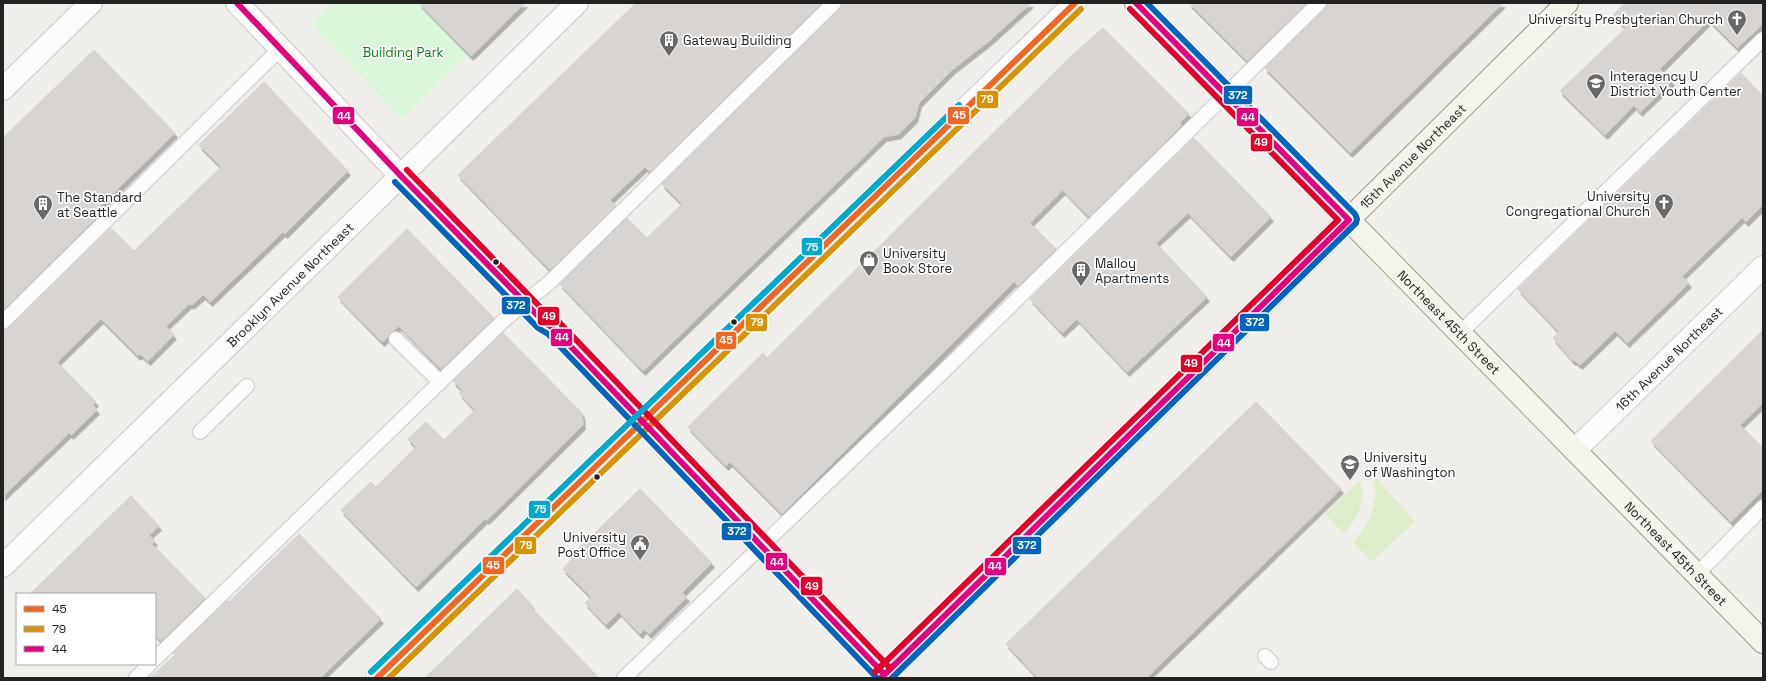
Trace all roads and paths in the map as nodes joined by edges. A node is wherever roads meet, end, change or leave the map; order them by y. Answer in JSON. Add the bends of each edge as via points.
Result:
{"nodes":[{"id":1,"x":91,"y":3,"type":"edge"},
{"id":2,"x":238,"y":3,"type":"edge"},
{"id":3,"x":577,"y":3,"type":"edge"},
{"id":4,"x":834,"y":3,"type":"edge"},
{"id":5,"x":1075,"y":3,"type":"edge"},
{"id":6,"x":1136,"y":3,"type":"edge"},
{"id":7,"x":1318,"y":3,"type":"edge"},
{"id":8,"x":1567,"y":3,"type":"edge"},
{"id":9,"x":1763,"y":39,"type":"edge"},
{"id":10,"x":281,"y":48,"type":"junction"},
{"id":11,"x":3,"y":89,"type":"edge"},
{"id":12,"x":1226,"y":94,"type":"junction"},
{"id":13,"x":401,"y":176,"type":"junction"},
{"id":14,"x":1349,"y":220,"type":"junction"},
{"id":15,"x":1763,"y":267,"type":"edge"},
{"id":16,"x":525,"y":302,"type":"junction"},
{"id":17,"x":3,"y":322,"type":"edge"},
{"id":18,"x":1460,"y":333,"type":"junction"},
{"id":19,"x":396,"y":339,"type":"dead end"},
{"id":20,"x":440,"y":382,"type":"junction"},
{"id":21,"x":247,"y":386,"type":"dead end"},
{"id":22,"x":642,"y":422,"type":"junction"},
{"id":23,"x":200,"y":432,"type":"dead end"},
{"id":24,"x":1575,"y":450,"type":"junction"},
{"id":25,"x":1763,"y":507,"type":"edge"},
{"id":26,"x":760,"y":546,"type":"junction"},
{"id":27,"x":3,"y":566,"type":"edge"},
{"id":28,"x":1696,"y":574,"type":"junction"},
{"id":29,"x":1763,"y":642,"type":"edge"},
{"id":30,"x":156,"y":658,"type":"edge"},
{"id":31,"x":149,"y":665,"type":"edge"},
{"id":32,"x":882,"y":676,"type":"edge"},
{"id":33,"x":136,"y":678,"type":"edge"},
{"id":34,"x":377,"y":678,"type":"edge"},
{"id":35,"x":624,"y":678,"type":"edge"}],
"edges":[{"from":1,"to":11,"type":"street"},
{"from":2,"to":10,"type":"street"},
{"from":3,"to":13,"type":"street","name":"Brooklyn Avenue Northeast"},
{"from":4,"to":16,"type":"lane","via":[[550,282]]},
{"from":5,"to":22,"type":"street"},
{"from":6,"to":12,"type":"main road","name":"Northeast 45th Street"},
{"from":7,"to":12,"type":"lane"},
{"from":8,"to":14,"type":"main road","name":"15th Avenue Northeast"},
{"from":9,"to":18,"type":"lane"},
{"from":10,"to":13,"type":"street"},
{"from":10,"to":17,"type":"lane"},
{"from":12,"to":14,"type":"main road","name":"Northeast 45th Street"},
{"from":12,"to":26,"type":"lane","via":[[947,368]]},
{"from":13,"to":16,"type":"street"},
{"from":13,"to":27,"type":"street","name":"Brooklyn Avenue Northeast"},
{"from":14,"to":18,"type":"main road","name":"Northeast 45th Street"},
{"from":14,"to":32,"type":"main road","name":"15th Avenue Northeast"},
{"from":15,"to":24,"type":"street","name":"16th Avenue Northeast"},
{"from":16,"to":20,"type":"lane"},
{"from":16,"to":22,"type":"street"},
{"from":18,"to":24,"type":"main road","name":"Northeast 45th Street"},
{"from":19,"to":20,"type":"lane"},
{"from":20,"to":30,"type":"lane"},
{"from":21,"to":23,"type":"lane"},
{"from":22,"to":26,"type":"street"},
{"from":22,"to":34,"type":"street"},
{"from":24,"to":28,"type":"main road","name":"Northeast 45th Street"},
{"from":25,"to":28,"type":"lane"},
{"from":26,"to":32,"type":"street"},
{"from":26,"to":35,"type":"lane"},
{"from":28,"to":29,"type":"main road","name":"Northeast 45th Street"},
{"from":31,"to":33,"type":"lane"}]}
